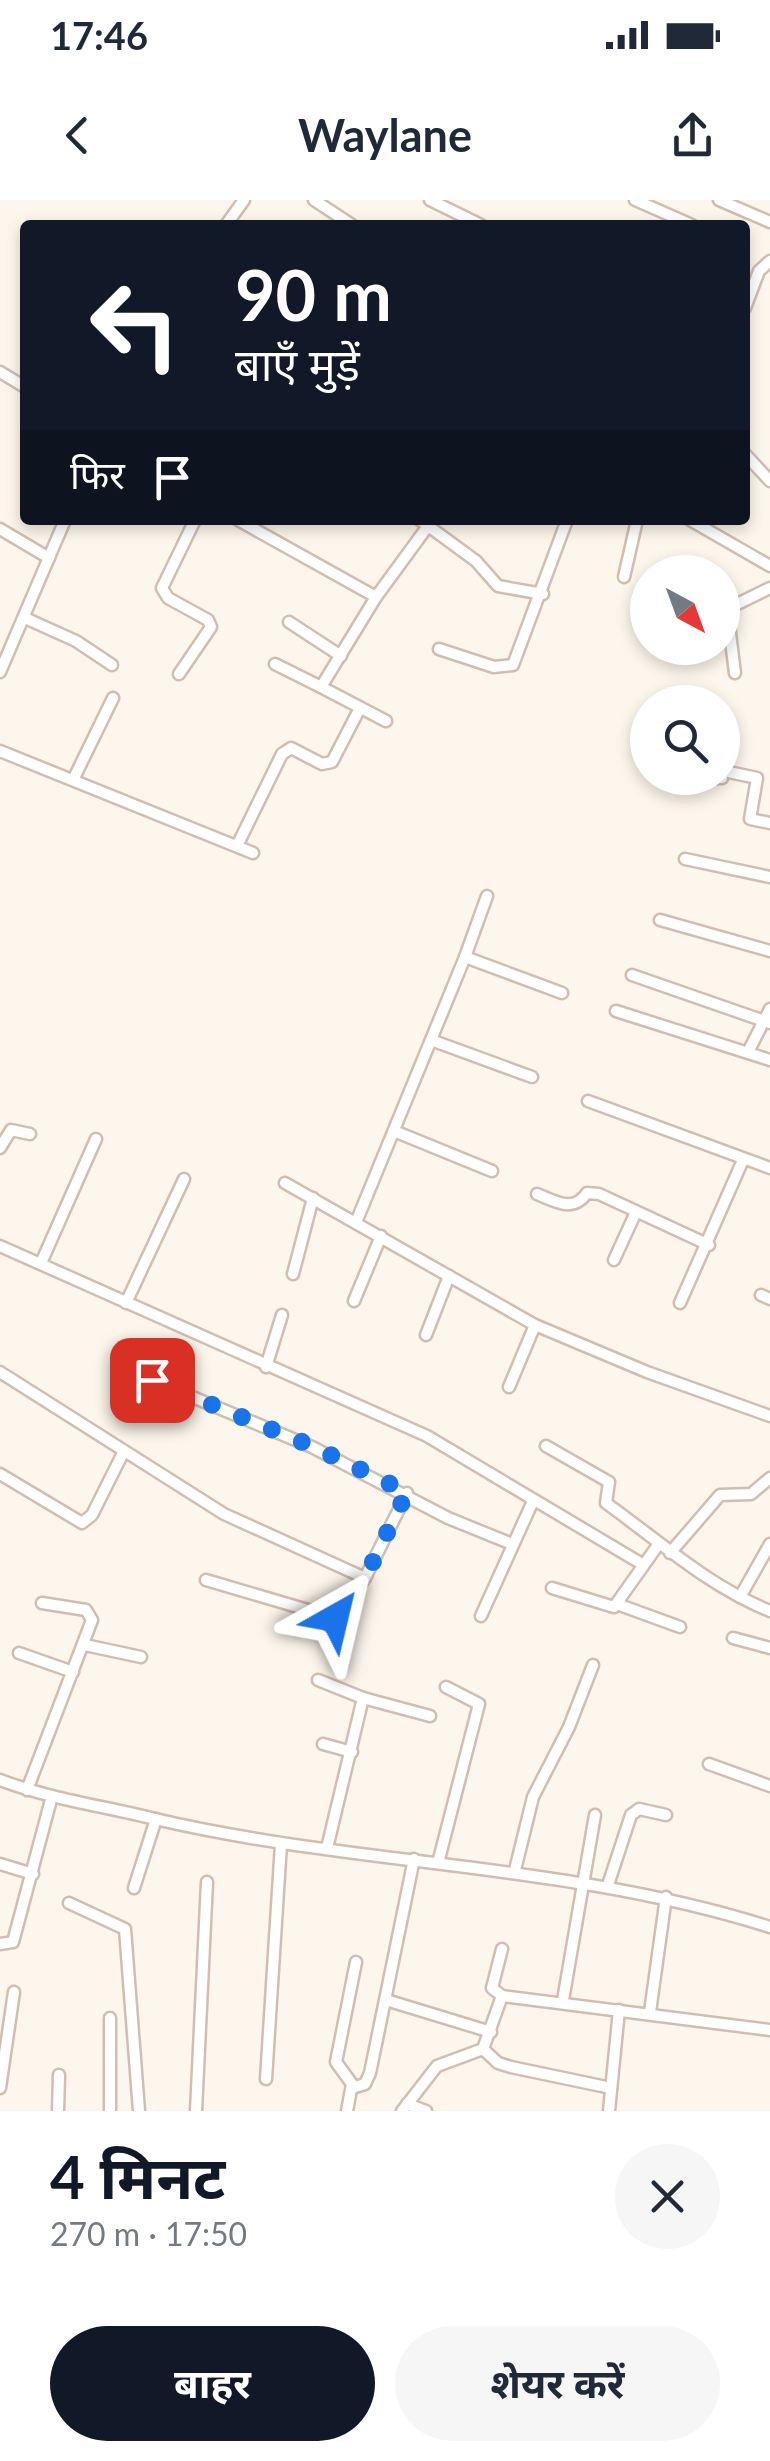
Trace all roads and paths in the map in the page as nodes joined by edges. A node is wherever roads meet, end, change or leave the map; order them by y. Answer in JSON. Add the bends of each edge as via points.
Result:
{"nodes":[{"id":1,"x":314,"y":200,"type":"edge"},
{"id":2,"x":430,"y":200,"type":"edge"},
{"id":3,"x":635,"y":200,"type":"edge"},
{"id":4,"x":719,"y":200,"type":"edge"},
{"id":5,"x":344,"y":220,"type":"edge"},
{"id":6,"x":471,"y":220,"type":"edge"},
{"id":7,"x":681,"y":220,"type":"edge"},
{"id":8,"x":770,"y":222,"type":"edge"},
{"id":9,"x":770,"y":262,"type":"edge"},
{"id":10,"x":750,"y":295,"type":"edge"},
{"id":11,"x":750,"y":459,"type":"edge"},
{"id":12,"x":770,"y":481,"type":"edge"},
{"id":13,"x":63,"y":525,"type":"edge"},
{"id":14,"x":191,"y":525,"type":"edge"},
{"id":15,"x":247,"y":525,"type":"edge"},
{"id":16,"x":423,"y":525,"type":"edge"},
{"id":17,"x":427,"y":525,"type":"edge"},
{"id":18,"x":565,"y":525,"type":"edge"},
{"id":19,"x":636,"y":525,"type":"edge"},
{"id":20,"x":699,"y":525,"type":"edge"},
{"id":21,"x":0,"y":528,"type":"edge"},
{"id":22,"x":49,"y":558,"type":"junction"},
{"id":23,"x":770,"y":566,"type":"edge"},
{"id":24,"x":624,"y":576,"type":"dead end"},
{"id":25,"x":770,"y":588,"type":"edge"},
{"id":26,"x":543,"y":594,"type":"junction"},
{"id":27,"x":376,"y":598,"type":"junction"},
{"id":28,"x":25,"y":618,"type":"junction"},
{"id":29,"x":289,"y":622,"type":"dead end"},
{"id":30,"x":439,"y":649,"type":"dead end"},
{"id":31,"x":341,"y":656,"type":"junction"},
{"id":32,"x":274,"y":664,"type":"dead end"},
{"id":33,"x":112,"y":665,"type":"dead end"},
{"id":34,"x":0,"y":672,"type":"edge"},
{"id":35,"x":735,"y":673,"type":"dead end"},
{"id":36,"x":178,"y":674,"type":"dead end"},
{"id":37,"x":321,"y":687,"type":"junction"},
{"id":38,"x":114,"y":698,"type":"dead end"},
{"id":39,"x":360,"y":708,"type":"junction"},
{"id":40,"x":386,"y":721,"type":"dead end"},
{"id":41,"x":0,"y":751,"type":"edge"},
{"id":42,"x":740,"y":774,"type":"edge"},
{"id":43,"x":74,"y":778,"type":"junction"},
{"id":44,"x":770,"y":823,"type":"edge"},
{"id":45,"x":237,"y":846,"type":"junction"},
{"id":46,"x":253,"y":853,"type":"dead end"},
{"id":47,"x":685,"y":859,"type":"dead end"},
{"id":48,"x":769,"y":874,"type":"edge"},
{"id":49,"x":487,"y":896,"type":"dead end"},
{"id":50,"x":660,"y":920,"type":"dead end"},
{"id":51,"x":770,"y":951,"type":"edge"},
{"id":52,"x":465,"y":957,"type":"junction"},
{"id":53,"x":632,"y":976,"type":"dead end"},
{"id":54,"x":562,"y":994,"type":"dead end"},
{"id":55,"x":770,"y":1009,"type":"edge"},
{"id":56,"x":616,"y":1010,"type":"dead end"},
{"id":57,"x":767,"y":1022,"type":"edge"},
{"id":58,"x":430,"y":1040,"type":"junction"},
{"id":59,"x":748,"y":1052,"type":"junction"},
{"id":60,"x":770,"y":1060,"type":"edge"},
{"id":61,"x":532,"y":1077,"type":"dead end"},
{"id":62,"x":588,"y":1101,"type":"dead end"},
{"id":63,"x":394,"y":1131,"type":"junction"},
{"id":64,"x":30,"y":1134,"type":"dead end"},
{"id":65,"x":96,"y":1139,"type":"dead end"},
{"id":66,"x":0,"y":1148,"type":"edge"},
{"id":67,"x":743,"y":1160,"type":"junction"},
{"id":68,"x":770,"y":1168,"type":"edge"},
{"id":69,"x":492,"y":1171,"type":"dead end"},
{"id":70,"x":184,"y":1179,"type":"dead end"},
{"id":71,"x":285,"y":1183,"type":"dead end"},
{"id":72,"x":537,"y":1194,"type":"dead end"},
{"id":73,"x":313,"y":1198,"type":"junction"},
{"id":74,"x":636,"y":1212,"type":"junction"},
{"id":75,"x":357,"y":1220,"type":"junction"},
{"id":76,"x":381,"y":1236,"type":"junction"},
{"id":77,"x":0,"y":1246,"type":"edge"},
{"id":78,"x":708,"y":1246,"type":"junction"},
{"id":79,"x":614,"y":1260,"type":"dead end"},
{"id":80,"x":41,"y":1263,"type":"junction"},
{"id":81,"x":293,"y":1274,"type":"dead end"},
{"id":82,"x":449,"y":1276,"type":"junction"},
{"id":83,"x":354,"y":1301,"type":"dead end"},
{"id":84,"x":126,"y":1303,"type":"junction"},
{"id":85,"x":680,"y":1303,"type":"dead end"},
{"id":86,"x":282,"y":1316,"type":"dead end"},
{"id":87,"x":535,"y":1325,"type":"junction"},
{"id":88,"x":426,"y":1334,"type":"dead end"},
{"id":89,"x":266,"y":1367,"type":"junction"},
{"id":90,"x":0,"y":1372,"type":"edge"},
{"id":91,"x":152,"y":1380,"type":"dead end"},
{"id":92,"x":508,"y":1387,"type":"dead end"},
{"id":93,"x":770,"y":1416,"type":"edge"},
{"id":94,"x":546,"y":1446,"type":"dead end"},
{"id":95,"x":123,"y":1453,"type":"junction"},
{"id":96,"x":0,"y":1474,"type":"edge"},
{"id":97,"x":770,"y":1478,"type":"edge"},
{"id":98,"x":407,"y":1492,"type":"junction"},
{"id":99,"x":533,"y":1502,"type":"junction"},
{"id":100,"x":512,"y":1544,"type":"junction"},
{"id":101,"x":770,"y":1544,"type":"edge"},
{"id":102,"x":658,"y":1545,"type":"junction"},
{"id":103,"x":670,"y":1553,"type":"junction"},
{"id":104,"x":642,"y":1564,"type":"junction"},
{"id":105,"x":365,"y":1578,"type":"junction"},
{"id":106,"x":206,"y":1580,"type":"dead end"},
{"id":107,"x":552,"y":1588,"type":"dead end"},
{"id":108,"x":740,"y":1597,"type":"junction"},
{"id":109,"x":42,"y":1603,"type":"dead end"},
{"id":110,"x":617,"y":1604,"type":"junction"},
{"id":111,"x":770,"y":1611,"type":"edge"},
{"id":112,"x":482,"y":1616,"type":"dead end"},
{"id":113,"x":680,"y":1627,"type":"dead end"},
{"id":114,"x":733,"y":1638,"type":"dead end"},
{"id":115,"x":85,"y":1644,"type":"junction"},
{"id":116,"x":770,"y":1648,"type":"edge"},
{"id":117,"x":19,"y":1653,"type":"dead end"},
{"id":118,"x":141,"y":1657,"type":"dead end"},
{"id":119,"x":593,"y":1665,"type":"dead end"},
{"id":120,"x":73,"y":1672,"type":"junction"},
{"id":121,"x":318,"y":1680,"type":"dead end"},
{"id":122,"x":446,"y":1687,"type":"dead end"},
{"id":123,"x":364,"y":1698,"type":"junction"},
{"id":124,"x":430,"y":1716,"type":"dead end"},
{"id":125,"x":324,"y":1744,"type":"dead end"},
{"id":126,"x":352,"y":1752,"type":"junction"},
{"id":127,"x":709,"y":1764,"type":"dead end"},
{"id":128,"x":0,"y":1780,"type":"edge"},
{"id":129,"x":770,"y":1786,"type":"edge"},
{"id":130,"x":27,"y":1790,"type":"junction"},
{"id":131,"x":52,"y":1796,"type":"junction"},
{"id":132,"x":594,"y":1815,"type":"dead end"},
{"id":133,"x":666,"y":1815,"type":"dead end"},
{"id":134,"x":156,"y":1819,"type":"junction"},
{"id":135,"x":281,"y":1844,"type":"junction"},
{"id":136,"x":328,"y":1848,"type":"junction"},
{"id":137,"x":414,"y":1859,"type":"junction"},
{"id":138,"x":438,"y":1863,"type":"junction"},
{"id":139,"x":0,"y":1864,"type":"edge"},
{"id":140,"x":515,"y":1870,"type":"junction"},
{"id":141,"x":33,"y":1874,"type":"junction"},
{"id":142,"x":580,"y":1881,"type":"junction"},
{"id":143,"x":207,"y":1882,"type":"dead end"},
{"id":144,"x":608,"y":1884,"type":"junction"},
{"id":145,"x":134,"y":1888,"type":"dead end"},
{"id":146,"x":666,"y":1898,"type":"junction"},
{"id":147,"x":70,"y":1903,"type":"dead end"},
{"id":148,"x":770,"y":1927,"type":"edge"},
{"id":149,"x":0,"y":1944,"type":"edge"},
{"id":150,"x":502,"y":1949,"type":"dead end"},
{"id":151,"x":356,"y":1962,"type":"dead end"},
{"id":152,"x":14,"y":1992,"type":"dead end"},
{"id":153,"x":502,"y":1996,"type":"junction"},
{"id":154,"x":386,"y":2000,"type":"junction"},
{"id":155,"x":563,"y":2000,"type":"junction"},
{"id":156,"x":618,"y":2010,"type":"junction"},
{"id":157,"x":650,"y":2012,"type":"junction"},
{"id":158,"x":110,"y":2018,"type":"dead end"},
{"id":159,"x":770,"y":2030,"type":"edge"},
{"id":160,"x":4,"y":2031,"type":"edge"},
{"id":161,"x":491,"y":2032,"type":"junction"},
{"id":162,"x":483,"y":2049,"type":"junction"},
{"id":163,"x":59,"y":2075,"type":"dead end"},
{"id":164,"x":266,"y":2079,"type":"dead end"},
{"id":165,"x":0,"y":2088,"type":"edge"},
{"id":166,"x":352,"y":2088,"type":"junction"},
{"id":167,"x":611,"y":2088,"type":"junction"},
{"id":168,"x":404,"y":2107,"type":"edge"},
{"id":169,"x":58,"y":2111,"type":"edge"},
{"id":170,"x":110,"y":2111,"type":"edge"},
{"id":171,"x":139,"y":2111,"type":"edge"},
{"id":172,"x":196,"y":2111,"type":"edge"},
{"id":173,"x":347,"y":2111,"type":"edge"},
{"id":174,"x":426,"y":2111,"type":"edge"},
{"id":175,"x":609,"y":2111,"type":"edge"}],
"edges":[{"from":1,"to":5,"type":"street"},
{"from":2,"to":6,"type":"street"},
{"from":3,"to":7,"type":"street"},
{"from":4,"to":8,"type":"street"},
{"from":9,"to":10,"type":"street"},
{"from":11,"to":12,"type":"street"},
{"from":13,"to":22,"type":"street"},
{"from":14,"to":36,"type":"street","via":[[162,588],[210,627]]},
{"from":15,"to":27,"type":"street"},
{"from":16,"to":27,"type":"street"},
{"from":17,"to":26,"type":"street","via":[[498,586]]},
{"from":18,"to":26,"type":"street"},
{"from":19,"to":24,"type":"street"},
{"from":20,"to":23,"type":"street"},
{"from":21,"to":22,"type":"street"},
{"from":22,"to":28,"type":"street"},
{"from":25,"to":35,"type":"street","via":[[727,609]]},
{"from":26,"to":30,"type":"street","via":[[512,665],[494,667]]},
{"from":27,"to":31,"type":"street"},
{"from":28,"to":33,"type":"street"},
{"from":28,"to":34,"type":"street"},
{"from":29,"to":31,"type":"street"},
{"from":31,"to":37,"type":"street"},
{"from":32,"to":37,"type":"street"},
{"from":37,"to":39,"type":"street"},
{"from":38,"to":43,"type":"street"},
{"from":39,"to":40,"type":"street"},
{"from":39,"to":45,"type":"street","via":[[332,762],[322,764],[291,748],[282,754]]},
{"from":41,"to":43,"type":"street"},
{"from":42,"to":44,"type":"street","via":[[757,778],[750,818]]},
{"from":43,"to":45,"type":"street"},
{"from":45,"to":46,"type":"street"},
{"from":47,"to":48,"type":"street"},
{"from":49,"to":52,"type":"street"},
{"from":50,"to":51,"type":"street"},
{"from":52,"to":54,"type":"street"},
{"from":52,"to":58,"type":"street"},
{"from":53,"to":57,"type":"street"},
{"from":55,"to":57,"type":"street"},
{"from":56,"to":59,"type":"street"},
{"from":57,"to":59,"type":"street"},
{"from":58,"to":61,"type":"street"},
{"from":58,"to":63,"type":"street"},
{"from":59,"to":60,"type":"street"},
{"from":62,"to":67,"type":"street"},
{"from":63,"to":69,"type":"street"},
{"from":63,"to":75,"type":"street"},
{"from":64,"to":66,"type":"street","via":[[11,1130]]},
{"from":65,"to":80,"type":"street"},
{"from":67,"to":68,"type":"street"},
{"from":67,"to":78,"type":"street"},
{"from":70,"to":84,"type":"street"},
{"from":71,"to":73,"type":"street"},
{"from":72,"to":74,"type":"street","via":[[570,1206],[591,1192]]},
{"from":73,"to":75,"type":"street"},
{"from":73,"to":81,"type":"street"},
{"from":74,"to":78,"type":"street"},
{"from":74,"to":79,"type":"street"},
{"from":75,"to":76,"type":"street"},
{"from":76,"to":82,"type":"street"},
{"from":76,"to":83,"type":"street"},
{"from":77,"to":80,"type":"street"},
{"from":78,"to":85,"type":"street"},
{"from":80,"to":84,"type":"street"},
{"from":82,"to":87,"type":"street"},
{"from":82,"to":88,"type":"street"},
{"from":84,"to":89,"type":"street"},
{"from":86,"to":89,"type":"street"},
{"from":87,"to":92,"type":"street"},
{"from":87,"to":93,"type":"street"},
{"from":89,"to":99,"type":"street","via":[[426,1436]]},
{"from":90,"to":95,"type":"street"},
{"from":91,"to":98,"type":"street"},
{"from":94,"to":102,"type":"street","via":[[610,1482],[606,1503]]},
{"from":95,"to":96,"type":"street","via":[[82,1523]]},
{"from":95,"to":105,"type":"street","via":[[224,1514]]},
{"from":97,"to":103,"type":"street","via":[[751,1494],[720,1494]]},
{"from":98,"to":100,"type":"street","via":[[448,1518]]},
{"from":98,"to":105,"type":"street"},
{"from":99,"to":100,"type":"street"},
{"from":99,"to":104,"type":"street"},
{"from":100,"to":112,"type":"street"},
{"from":101,"to":108,"type":"street"},
{"from":102,"to":103,"type":"street"},
{"from":102,"to":104,"type":"street"},
{"from":103,"to":108,"type":"street"},
{"from":104,"to":110,"type":"street"},
{"from":105,"to":106,"type":"street","via":[[329,1618]]},
{"from":107,"to":110,"type":"street","via":[[608,1607]]},
{"from":108,"to":111,"type":"street"},
{"from":109,"to":115,"type":"street","via":[[91,1612]]},
{"from":110,"to":113,"type":"street"},
{"from":114,"to":116,"type":"street"},
{"from":115,"to":118,"type":"street"},
{"from":115,"to":120,"type":"street"},
{"from":117,"to":120,"type":"street"},
{"from":119,"to":140,"type":"street","via":[[533,1797]]},
{"from":120,"to":130,"type":"street"},
{"from":121,"to":123,"type":"street"},
{"from":122,"to":138,"type":"street","via":[[479,1704]]},
{"from":123,"to":124,"type":"street"},
{"from":123,"to":126,"type":"street"},
{"from":125,"to":126,"type":"street"},
{"from":126,"to":136,"type":"street"},
{"from":127,"to":129,"type":"street"},
{"from":128,"to":130,"type":"street"},
{"from":130,"to":131,"type":"street"},
{"from":131,"to":134,"type":"street"},
{"from":131,"to":141,"type":"street"},
{"from":132,"to":142,"type":"street"},
{"from":133,"to":144,"type":"street","via":[[631,1815]]},
{"from":134,"to":135,"type":"street"},
{"from":134,"to":145,"type":"street"},
{"from":135,"to":136,"type":"street"},
{"from":135,"to":164,"type":"street"},
{"from":136,"to":137,"type":"street"},
{"from":137,"to":138,"type":"street"},
{"from":137,"to":154,"type":"street"},
{"from":138,"to":140,"type":"street"},
{"from":139,"to":141,"type":"street"},
{"from":140,"to":142,"type":"street"},
{"from":141,"to":149,"type":"street","via":[[13,1942]]},
{"from":142,"to":144,"type":"street"},
{"from":142,"to":155,"type":"street"},
{"from":143,"to":172,"type":"street"},
{"from":144,"to":146,"type":"street"},
{"from":146,"to":148,"type":"street"},
{"from":146,"to":157,"type":"street"},
{"from":147,"to":171,"type":"street","via":[[125,1929]]},
{"from":150,"to":153,"type":"street","via":[[492,1988]]},
{"from":151,"to":166,"type":"street","via":[[336,2062]]},
{"from":152,"to":160,"type":"street"},
{"from":153,"to":155,"type":"street"},
{"from":153,"to":161,"type":"street"},
{"from":154,"to":161,"type":"street"},
{"from":154,"to":166,"type":"street","via":[[370,2072],[365,2084]]},
{"from":155,"to":156,"type":"street"},
{"from":156,"to":157,"type":"street"},
{"from":156,"to":167,"type":"street"},
{"from":157,"to":159,"type":"street"},
{"from":158,"to":170,"type":"street"},
{"from":160,"to":165,"type":"street"},
{"from":161,"to":162,"type":"street"},
{"from":162,"to":167,"type":"street","via":[[498,2063]]},
{"from":162,"to":168,"type":"street","via":[[442,2063]]},
{"from":163,"to":169,"type":"street"},
{"from":166,"to":173,"type":"street"},
{"from":167,"to":175,"type":"street"},
{"from":168,"to":174,"type":"street"}]}
